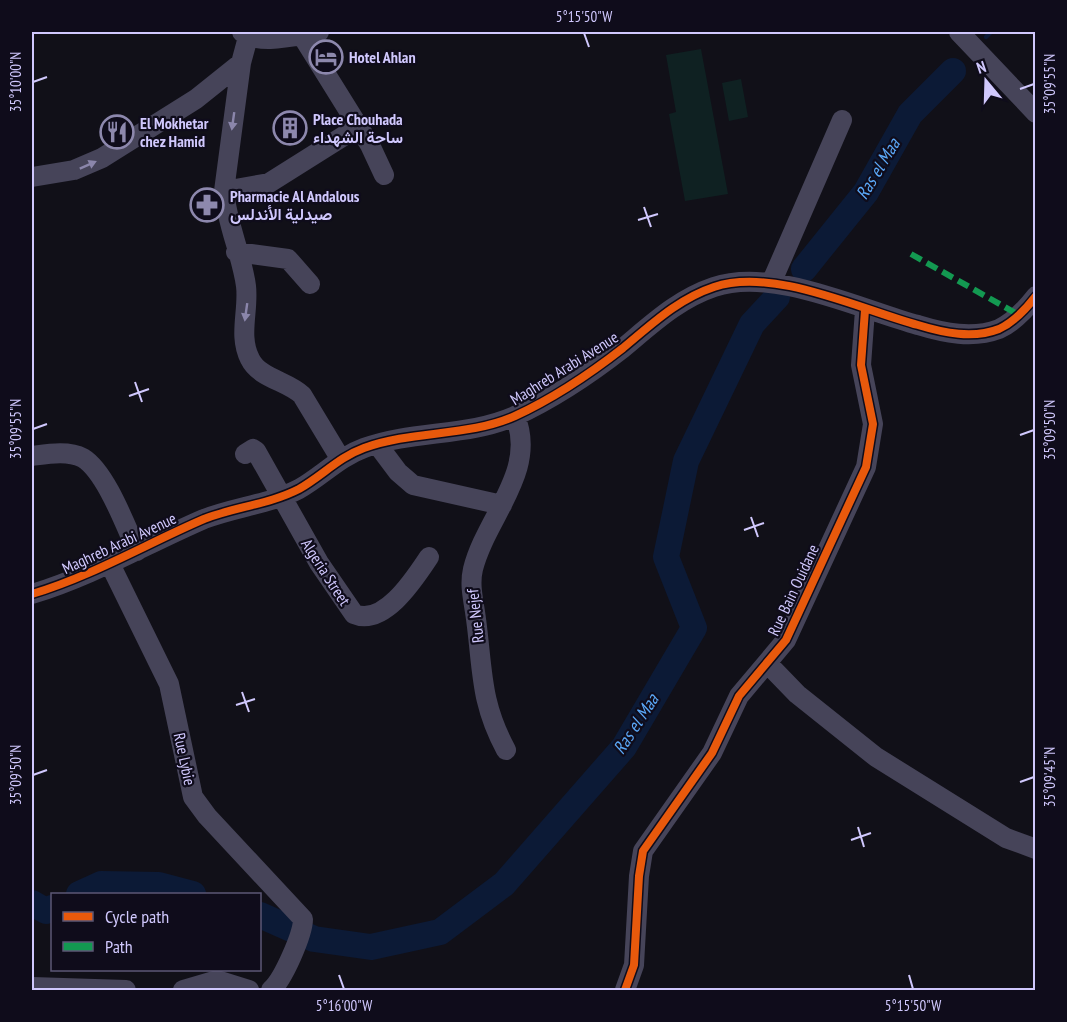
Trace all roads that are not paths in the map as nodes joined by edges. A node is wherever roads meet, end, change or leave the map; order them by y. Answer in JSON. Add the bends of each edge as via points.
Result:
{"nodes":[{"id":1,"x":959,"y":32,"type":"edge"},
{"id":2,"x":245,"y":34,"type":"edge"},
{"id":3,"x":296,"y":34,"type":"edge"},
{"id":4,"x":241,"y":63,"type":"junction"},
{"id":5,"x":1035,"y":113,"type":"edge"},
{"id":6,"x":842,"y":120,"type":"dead end"},
{"id":7,"x":358,"y":127,"type":"junction"},
{"id":8,"x":384,"y":175,"type":"dead end"},
{"id":9,"x":32,"y":177,"type":"edge"},
{"id":10,"x":224,"y":191,"type":"junction"},
{"id":11,"x":236,"y":252,"type":"junction"},
{"id":12,"x":772,"y":281,"type":"junction"},
{"id":13,"x":310,"y":284,"type":"dead end"},
{"id":14,"x":1035,"y":296,"type":"edge"},
{"id":15,"x":865,"y":310,"type":"junction"},
{"id":16,"x":515,"y":416,"type":"junction"},
{"id":17,"x":377,"y":444,"type":"junction"},
{"id":18,"x":245,"y":454,"type":"dead end"},
{"id":19,"x":32,"y":456,"type":"edge"},
{"id":20,"x":340,"y":458,"type":"junction"},
{"id":21,"x":280,"y":497,"type":"junction"},
{"id":22,"x":502,"y":505,"type":"junction"},
{"id":23,"x":137,"y":551,"type":"junction"},
{"id":24,"x":429,"y":558,"type":"dead end"},
{"id":25,"x":110,"y":564,"type":"junction"},
{"id":26,"x":32,"y":594,"type":"edge"},
{"id":27,"x":767,"y":663,"type":"junction"},
{"id":28,"x":506,"y":750,"type":"dead end"},
{"id":29,"x":1035,"y":849,"type":"edge"},
{"id":30,"x":32,"y":987,"type":"edge"},
{"id":31,"x":276,"y":988,"type":"edge"},
{"id":32,"x":126,"y":990,"type":"edge"},
{"id":33,"x":183,"y":990,"type":"edge"},
{"id":34,"x":249,"y":990,"type":"edge"},
{"id":35,"x":625,"y":990,"type":"edge"}],
"edges":[{"from":1,"to":5,"type":"street"},
{"from":2,"to":3,"type":"street"},
{"from":2,"to":4,"type":"street"},
{"from":3,"to":7,"type":"street"},
{"from":9,"to":4,"type":"street","one_way":true,"via":[[74,170],[102,159],[196,99]]},
{"from":4,"to":10,"type":"street","one_way":true},
{"from":6,"to":12,"type":"street"},
{"from":7,"to":8,"type":"street"},
{"from":7,"to":10,"type":"street","via":[[269,183]]},
{"from":10,"to":11,"type":"street"},
{"from":11,"to":13,"type":"street","via":[[288,259]]},
{"from":11,"to":20,"type":"street","one_way":true,"via":[[246,283],[244,336],[249,358],[256,369],[302,395]]},
{"from":12,"to":15,"type":"street","name":"Maghreb Arabi Avenue"},
{"from":12,"to":16,"type":"street","name":"Maghreb Arabi Avenue","via":[[741,281],[698,293],[667,311],[605,361]]},
{"from":14,"to":15,"type":"street","name":"Maghreb Arabi Avenue","via":[[1010,323],[979,334],[942,331]]},
{"from":15,"to":27,"type":"street","name":"Rue Bain Ouidane","via":[[861,365],[873,424],[866,467],[791,631]]},
{"from":16,"to":17,"type":"street","name":"Maghreb Arabi Avenue","via":[[490,425]]},
{"from":16,"to":22,"type":"street","name":"Rue Nejef","via":[[522,450]]},
{"from":17,"to":20,"type":"street","name":"Maghreb Arabi Avenue"},
{"from":17,"to":22,"type":"street","via":[[413,485]]},
{"from":18,"to":21,"type":"street","name":"Algeria Street","via":[[256,451]]},
{"from":19,"to":23,"type":"street","via":[[58,453],[82,458],[101,478]]},
{"from":20,"to":21,"type":"street","name":"Maghreb Arabi Avenue","via":[[300,488]]},
{"from":21,"to":23,"type":"street","name":"Maghreb Arabi Avenue","via":[[228,510]]},
{"from":21,"to":24,"type":"street","name":"Algeria Street","via":[[347,605],[361,617],[374,615],[391,604]]},
{"from":22,"to":28,"type":"street","name":"Rue Nejef","via":[[477,557],[472,580],[486,704]]},
{"from":23,"to":25,"type":"street","name":"Maghreb Arabi Avenue"},
{"from":25,"to":26,"type":"street","name":"Maghreb Arabi Avenue"},
{"from":25,"to":31,"type":"street","name":"Rue Lybie","via":[[169,684],[193,797],[301,914],[301,932]]},
{"from":27,"to":29,"type":"street","via":[[796,694],[876,758],[997,833]]},
{"from":27,"to":35,"type":"street","name":"Rue Bain Ouidane","via":[[739,696],[712,753],[644,851],[633,964]]},
{"from":30,"to":32,"type":"street"},
{"from":33,"to":34,"type":"street","via":[[217,980]]}]}
